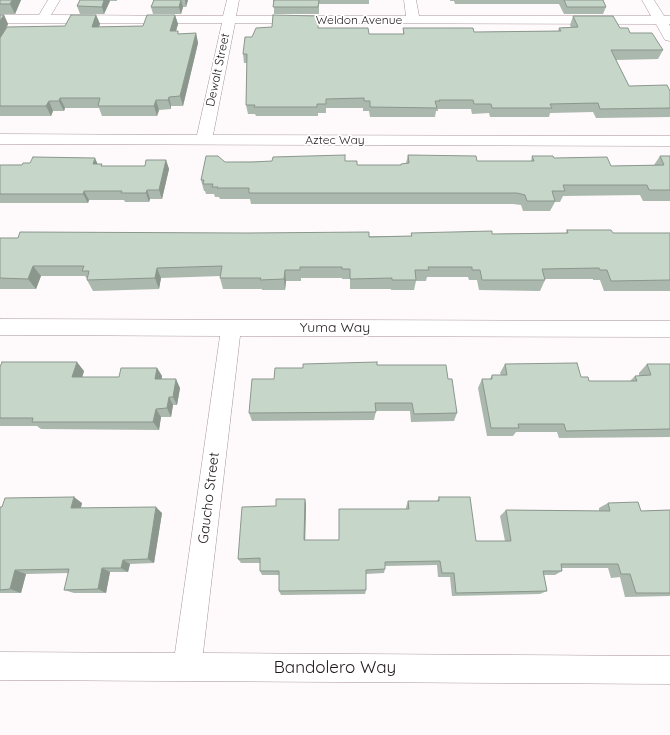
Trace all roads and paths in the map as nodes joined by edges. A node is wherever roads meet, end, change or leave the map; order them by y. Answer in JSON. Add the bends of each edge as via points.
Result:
{"nodes":[{"id":1,"x":54,"y":0,"type":"edge"},
{"id":2,"x":233,"y":0,"type":"edge"},
{"id":3,"x":410,"y":0,"type":"edge"},
{"id":4,"x":648,"y":0,"type":"edge"},
{"id":5,"x":0,"y":19,"type":"edge"},
{"id":6,"x":43,"y":19,"type":"junction"},
{"id":7,"x":229,"y":19,"type":"junction"},
{"id":8,"x":413,"y":20,"type":"junction"},
{"id":9,"x":665,"y":20,"type":"edge"},
{"id":10,"x":670,"y":37,"type":"edge"},
{"id":11,"x":0,"y":139,"type":"edge"},
{"id":12,"x":204,"y":139,"type":"junction"},
{"id":13,"x":670,"y":141,"type":"edge"},
{"id":14,"x":0,"y":327,"type":"edge"},
{"id":15,"x":231,"y":328,"type":"junction"},
{"id":16,"x":670,"y":329,"type":"edge"},
{"id":17,"x":0,"y":666,"type":"edge"},
{"id":18,"x":187,"y":667,"type":"junction"},
{"id":19,"x":670,"y":670,"type":"edge"}],
"edges":[{"from":1,"to":6,"type":"street"},
{"from":2,"to":7,"type":"street","name":"Dewalt Street"},
{"from":3,"to":8,"type":"street"},
{"from":4,"to":9,"type":"street"},
{"from":5,"to":6,"type":"street","name":"Weldon Avenue"},
{"from":6,"to":7,"type":"street","name":"Weldon Avenue"},
{"from":7,"to":8,"type":"street","name":"Weldon Avenue"},
{"from":7,"to":12,"type":"street","name":"Dewalt Street"},
{"from":8,"to":9,"type":"street","name":"Weldon Avenue"},
{"from":9,"to":10,"type":"street"},
{"from":11,"to":12,"type":"street","name":"Aztec Way"},
{"from":12,"to":13,"type":"street","name":"Aztec Way"},
{"from":14,"to":15,"type":"street","name":"Yuma Way"},
{"from":15,"to":16,"type":"street","name":"Yuma Way"},
{"from":15,"to":18,"type":"street","name":"Gaucho Street"},
{"from":17,"to":18,"type":"street","name":"Bandolero Way"},
{"from":18,"to":19,"type":"street","name":"Bandolero Way"}]}
